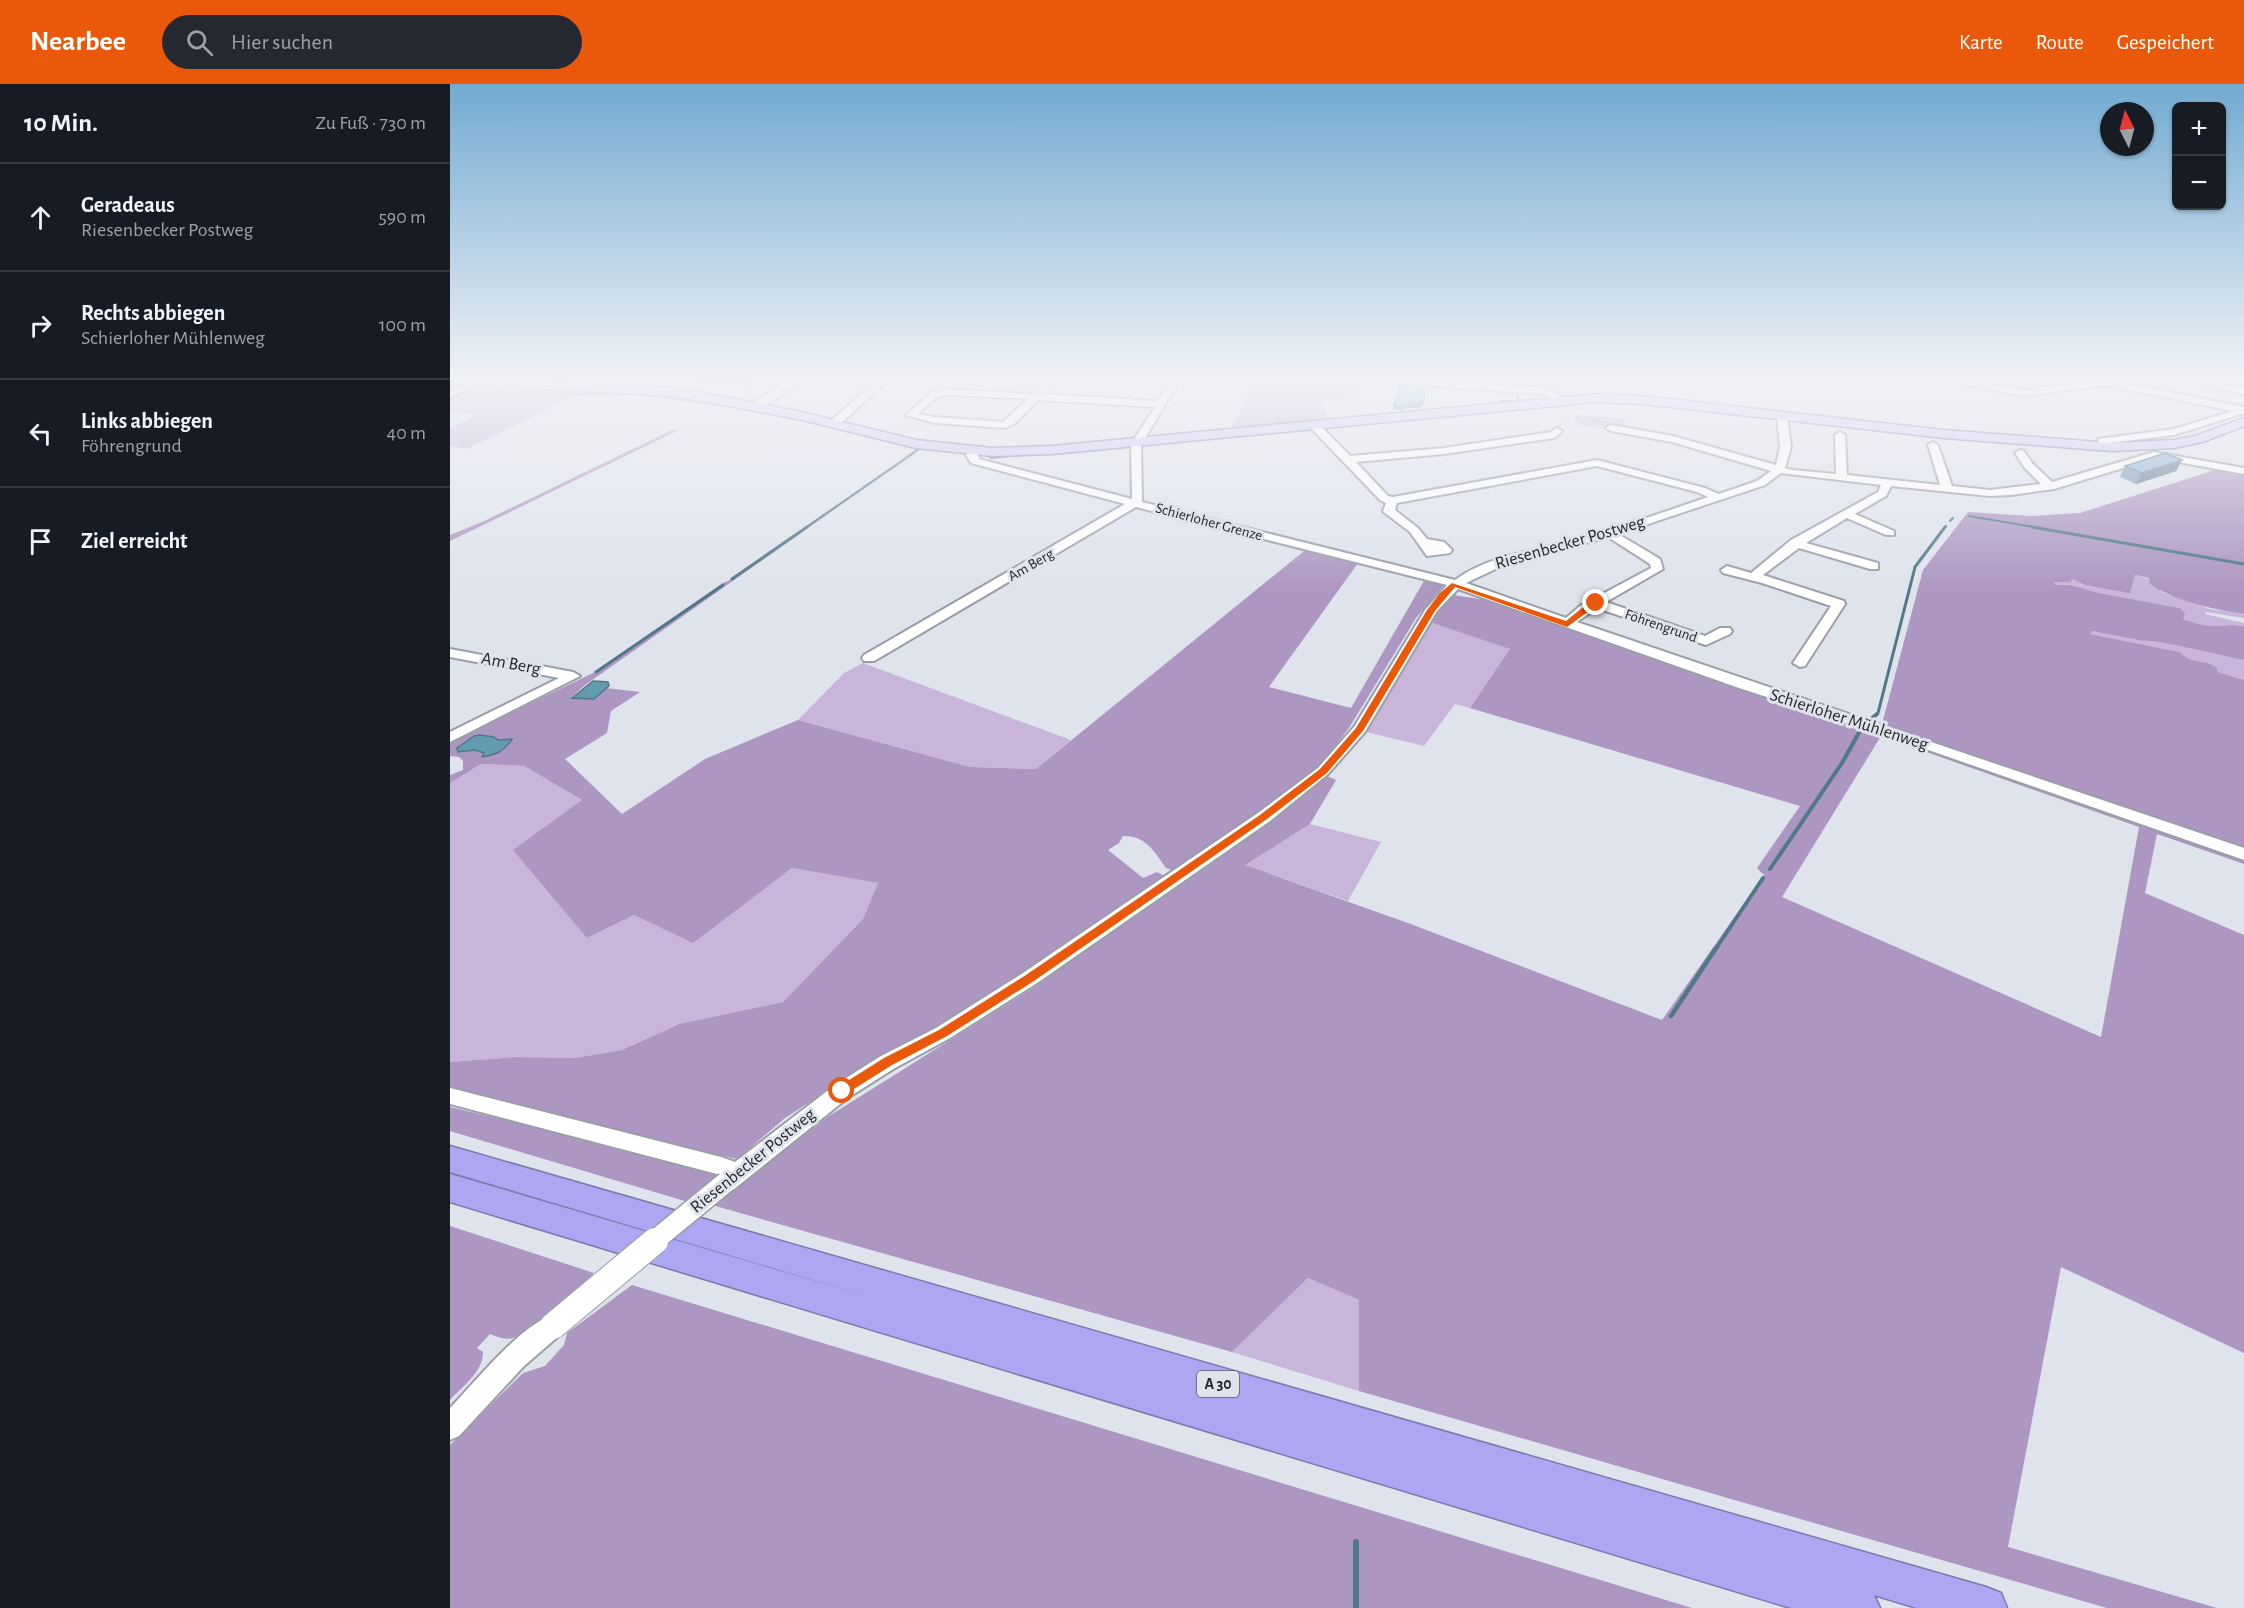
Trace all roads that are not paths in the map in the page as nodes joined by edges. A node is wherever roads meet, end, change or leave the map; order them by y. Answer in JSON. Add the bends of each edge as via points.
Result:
{"nodes":[{"id":1,"x":952,"y":449,"type":"edge"},
{"id":2,"x":1053,"y":449,"type":"edge"},
{"id":3,"x":1136,"y":449,"type":"edge"},
{"id":4,"x":1336,"y":449,"type":"edge"},
{"id":5,"x":1457,"y":449,"type":"edge"},
{"id":6,"x":1708,"y":449,"type":"edge"},
{"id":7,"x":1785,"y":449,"type":"edge"},
{"id":8,"x":1841,"y":449,"type":"edge"},
{"id":9,"x":1934,"y":449,"type":"edge"},
{"id":10,"x":2145,"y":449,"type":"edge"},
{"id":11,"x":973,"y":452,"type":"junction"},
{"id":12,"x":2020,"y":453,"type":"dead end"},
{"id":13,"x":2154,"y":455,"type":"junction"},
{"id":14,"x":1346,"y":460,"type":"junction"},
{"id":15,"x":1780,"y":470,"type":"junction"},
{"id":16,"x":2244,"y":471,"type":"edge"},
{"id":17,"x":1842,"y":479,"type":"junction"},
{"id":18,"x":1886,"y":483,"type":"junction"},
{"id":19,"x":2050,"y":486,"type":"junction"},
{"id":20,"x":1947,"y":488,"type":"junction"},
{"id":21,"x":1719,"y":498,"type":"junction"},
{"id":22,"x":1392,"y":501,"type":"junction"},
{"id":23,"x":1135,"y":503,"type":"junction"},
{"id":24,"x":1846,"y":514,"type":"junction"},
{"id":25,"x":1609,"y":533,"type":"junction"},
{"id":26,"x":1890,"y":533,"type":"dead end"},
{"id":27,"x":1424,"y":542,"type":"dead end"},
{"id":28,"x":1795,"y":543,"type":"junction"},
{"id":29,"x":1874,"y":566,"type":"dead end"},
{"id":30,"x":1727,"y":570,"type":"dead end"},
{"id":31,"x":1753,"y":578,"type":"junction"},
{"id":32,"x":1454,"y":584,"type":"junction"},
{"id":33,"x":1596,"y":603,"type":"junction"},
{"id":34,"x":1567,"y":624,"type":"junction"},
{"id":35,"x":1725,"y":632,"type":"dead end"},
{"id":36,"x":450,"y":653,"type":"edge"},
{"id":37,"x":870,"y":658,"type":"dead end"},
{"id":38,"x":1800,"y":663,"type":"dead end"},
{"id":39,"x":450,"y":738,"type":"edge"},
{"id":40,"x":2244,"y":854,"type":"edge"},
{"id":41,"x":450,"y":1096,"type":"edge"},
{"id":42,"x":450,"y":1159,"type":"edge"},
{"id":43,"x":731,"y":1177,"type":"junction"},
{"id":44,"x":450,"y":1188,"type":"edge"},
{"id":45,"x":450,"y":1427,"type":"edge"},
{"id":46,"x":1859,"y":1608,"type":"edge"},
{"id":47,"x":1986,"y":1608,"type":"edge"}],
"edges":[{"from":1,"to":11,"type":"main road"},
{"from":2,"to":11,"type":"main road"},
{"from":3,"to":23,"type":"street"},
{"from":4,"to":14,"type":"street"},
{"from":5,"to":14,"type":"street"},
{"from":6,"to":15,"type":"street"},
{"from":7,"to":15,"type":"street"},
{"from":8,"to":17,"type":"street"},
{"from":9,"to":20,"type":"street"},
{"from":10,"to":13,"type":"street"},
{"from":11,"to":23,"type":"street","name":"Schierloher Grenze","via":[[971,458],[975,461]]},
{"from":12,"to":19,"type":"street"},
{"from":13,"to":16,"type":"street"},
{"from":13,"to":19,"type":"street"},
{"from":14,"to":22,"type":"street","via":[[1384,498]]},
{"from":15,"to":17,"type":"street"},
{"from":15,"to":21,"type":"street","name":"Riesenbecker Postweg","via":[[1761,483]]},
{"from":17,"to":18,"type":"street"},
{"from":18,"to":20,"type":"street"},
{"from":18,"to":24,"type":"street","via":[[1882,494]]},
{"from":19,"to":20,"type":"street","via":[[2006,493]]},
{"from":21,"to":22,"type":"street","via":[[1597,463]]},
{"from":21,"to":25,"type":"street","name":"Riesenbecker Postweg"},
{"from":22,"to":27,"type":"street","via":[[1389,511]]},
{"from":23,"to":32,"type":"street","name":"Schierloher Grenze"},
{"from":23,"to":37,"type":"street","name":"Am Berg"},
{"from":24,"to":26,"type":"street"},
{"from":24,"to":28,"type":"street"},
{"from":25,"to":32,"type":"street","name":"Riesenbecker Postweg","via":[[1503,562]]},
{"from":25,"to":33,"type":"street","name":"Föhrengrund","via":[[1658,566],[1647,577]]},
{"from":28,"to":29,"type":"street"},
{"from":28,"to":31,"type":"street"},
{"from":30,"to":31,"type":"street"},
{"from":31,"to":38,"type":"street","via":[[1839,604]]},
{"from":32,"to":34,"type":"street","name":"Schierloher Mühlenweg"},
{"from":32,"to":43,"type":"street","name":"Riesenbecker Postweg","via":[[1431,610],[1360,729],[1323,771],[1264,817],[1030,978],[842,1091]]},
{"from":33,"to":34,"type":"street","name":"Föhrengrund"},
{"from":33,"to":35,"type":"street","name":"Föhrengrund","via":[[1706,641]]},
{"from":34,"to":40,"type":"street","name":"Schierloher Mühlenweg"},
{"from":36,"to":39,"type":"street","name":"Am Berg","via":[[573,676]]},
{"from":41,"to":43,"type":"street","via":[[721,1166]]},
{"from":42,"to":47,"type":"highway","number":"A 30"},
{"from":43,"to":45,"type":"street","name":"Riesenbecker Postweg","bridge":true,"via":[[515,1357]]},
{"from":44,"to":46,"type":"highway","number":"A 30"}]}
